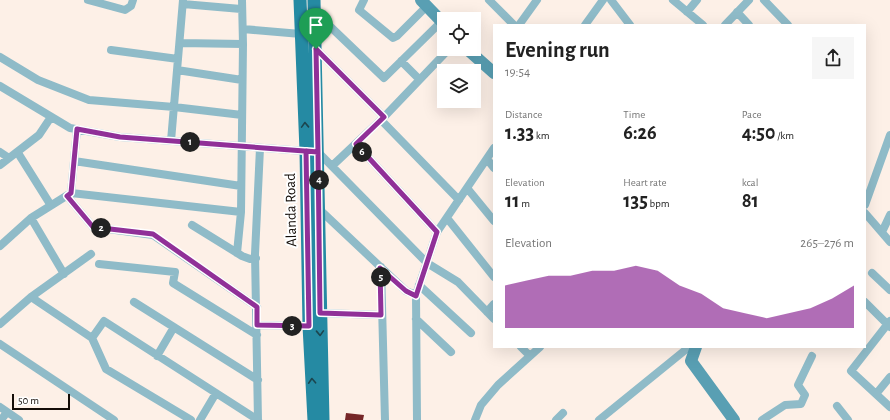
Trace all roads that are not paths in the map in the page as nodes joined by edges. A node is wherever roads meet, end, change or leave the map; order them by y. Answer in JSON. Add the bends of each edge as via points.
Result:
{"nodes":[{"id":1,"x":88,"y":0,"type":"edge"},
{"id":2,"x":133,"y":0,"type":"edge"},
{"id":3,"x":242,"y":0,"type":"edge"},
{"id":4,"x":300,"y":0,"type":"edge"},
{"id":5,"x":364,"y":0,"type":"edge"},
{"id":6,"x":489,"y":0,"type":"edge"},
{"id":7,"x":537,"y":0,"type":"edge"},
{"id":8,"x":603,"y":0,"type":"edge"},
{"id":9,"x":611,"y":0,"type":"edge"},
{"id":10,"x":673,"y":0,"type":"edge"},
{"id":11,"x":697,"y":0,"type":"edge"},
{"id":12,"x":749,"y":0,"type":"edge"},
{"id":13,"x":764,"y":0,"type":"edge"},
{"id":14,"x":183,"y":2,"type":"edge"},
{"id":15,"x":423,"y":2,"type":"edge"},
{"id":16,"x":314,"y":6,"type":"edge"},
{"id":17,"x":241,"y":9,"type":"junction"},
{"id":18,"x":687,"y":12,"type":"junction"},
{"id":19,"x":737,"y":12,"type":"junction"},
{"id":20,"x":437,"y":17,"type":"edge"},
{"id":21,"x":513,"y":24,"type":"edge"},
{"id":22,"x":520,"y":24,"type":"edge"},
{"id":23,"x":588,"y":24,"type":"edge"},
{"id":24,"x":629,"y":24,"type":"edge"},
{"id":25,"x":702,"y":24,"type":"edge"},
{"id":26,"x":726,"y":24,"type":"edge"},
{"id":27,"x":748,"y":24,"type":"edge"},
{"id":28,"x":787,"y":24,"type":"edge"},
{"id":29,"x":437,"y":28,"type":"edge"},
{"id":30,"x":243,"y":29,"type":"junction"},
{"id":31,"x":301,"y":34,"type":"junction"},
{"id":32,"x":180,"y":43,"type":"junction"},
{"id":33,"x":243,"y":44,"type":"junction"},
{"id":34,"x":316,"y":49,"type":"junction"},
{"id":35,"x":111,"y":50,"type":"dead end"},
{"id":36,"x":442,"y":56,"type":"edge"},
{"id":37,"x":476,"y":56,"type":"edge"},
{"id":38,"x":0,"y":57,"type":"edge"},
{"id":39,"x":178,"y":60,"type":"junction"},
{"id":40,"x":401,"y":61,"type":"junction"},
{"id":41,"x":492,"y":68,"type":"edge"},
{"id":42,"x":177,"y":70,"type":"junction"},
{"id":43,"x":242,"y":80,"type":"junction"},
{"id":44,"x":420,"y":80,"type":"junction"},
{"id":45,"x":0,"y":86,"type":"edge"},
{"id":46,"x":174,"y":107,"type":"junction"},
{"id":47,"x":242,"y":115,"type":"junction"},
{"id":48,"x":51,"y":117,"type":"junction"},
{"id":49,"x":383,"y":118,"type":"junction"},
{"id":50,"x":77,"y":129,"type":"junction"},
{"id":51,"x":890,"y":135,"type":"edge"},
{"id":52,"x":171,"y":141,"type":"junction"},
{"id":53,"x":356,"y":144,"type":"junction"},
{"id":54,"x":241,"y":146,"type":"junction"},
{"id":55,"x":260,"y":148,"type":"junction"},
{"id":56,"x":493,"y":150,"type":"edge"},
{"id":57,"x":0,"y":152,"type":"edge"},
{"id":58,"x":312,"y":152,"type":"junction"},
{"id":59,"x":18,"y":153,"type":"junction"},
{"id":60,"x":9,"y":158,"type":"junction"},
{"id":61,"x":487,"y":159,"type":"junction"},
{"id":62,"x":74,"y":161,"type":"junction"},
{"id":63,"x":0,"y":165,"type":"edge"},
{"id":64,"x":332,"y":166,"type":"junction"},
{"id":65,"x":493,"y":167,"type":"edge"},
{"id":66,"x":241,"y":186,"type":"junction"},
{"id":67,"x":467,"y":188,"type":"junction"},
{"id":68,"x":69,"y":194,"type":"junction"},
{"id":69,"x":459,"y":200,"type":"junction"},
{"id":70,"x":866,"y":202,"type":"edge"},
{"id":71,"x":50,"y":204,"type":"junction"},
{"id":72,"x":320,"y":210,"type":"junction"},
{"id":73,"x":241,"y":212,"type":"junction"},
{"id":74,"x":866,"y":214,"type":"edge"},
{"id":75,"x":890,"y":215,"type":"edge"},
{"id":76,"x":31,"y":218,"type":"junction"},
{"id":77,"x":447,"y":218,"type":"junction"},
{"id":78,"x":493,"y":220,"type":"edge"},
{"id":79,"x":192,"y":225,"type":"dead end"},
{"id":80,"x":437,"y":232,"type":"junction"},
{"id":81,"x":882,"y":232,"type":"junction"},
{"id":82,"x":890,"y":242,"type":"edge"},
{"id":83,"x":0,"y":246,"type":"edge"},
{"id":84,"x":237,"y":253,"type":"junction"},
{"id":85,"x":92,"y":254,"type":"dead end"},
{"id":86,"x":256,"y":258,"type":"junction"},
{"id":87,"x":427,"y":263,"type":"junction"},
{"id":88,"x":99,"y":264,"type":"dead end"},
{"id":89,"x":380,"y":268,"type":"junction"},
{"id":90,"x":872,"y":273,"type":"dead end"},
{"id":91,"x":64,"y":274,"type":"junction"},
{"id":92,"x":493,"y":276,"type":"edge"},
{"id":93,"x":419,"y":285,"type":"junction"},
{"id":94,"x":890,"y":290,"type":"edge"},
{"id":95,"x":416,"y":296,"type":"junction"},
{"id":96,"x":31,"y":297,"type":"junction"},
{"id":97,"x":134,"y":302,"type":"dead end"},
{"id":98,"x":866,"y":303,"type":"edge"},
{"id":99,"x":493,"y":305,"type":"edge"},
{"id":100,"x":257,"y":307,"type":"junction"},
{"id":101,"x":487,"y":312,"type":"junction"},
{"id":102,"x":320,"y":313,"type":"junction"},
{"id":103,"x":381,"y":315,"type":"junction"},
{"id":104,"x":493,"y":318,"type":"edge"},
{"id":105,"x":416,"y":319,"type":"junction"},
{"id":106,"x":0,"y":324,"type":"edge"},
{"id":107,"x":889,"y":324,"type":"edge"},
{"id":108,"x":257,"y":325,"type":"junction"},
{"id":109,"x":309,"y":326,"type":"junction"},
{"id":110,"x":174,"y":327,"type":"junction"},
{"id":111,"x":471,"y":333,"type":"dead end"},
{"id":112,"x":257,"y":335,"type":"junction"},
{"id":113,"x":92,"y":338,"type":"junction"},
{"id":114,"x":0,"y":344,"type":"edge"},
{"id":115,"x":522,"y":348,"type":"edge"},
{"id":116,"x":539,"y":348,"type":"edge"},
{"id":117,"x":688,"y":348,"type":"edge"},
{"id":118,"x":696,"y":348,"type":"edge"},
{"id":119,"x":451,"y":352,"type":"dead end"},
{"id":120,"x":157,"y":356,"type":"junction"},
{"id":121,"x":530,"y":356,"type":"junction"},
{"id":122,"x":812,"y":356,"type":"dead end"},
{"id":123,"x":890,"y":378,"type":"edge"},
{"id":124,"x":258,"y":380,"type":"junction"},
{"id":125,"x":216,"y":393,"type":"junction"},
{"id":126,"x":876,"y":394,"type":"junction"},
{"id":127,"x":837,"y":406,"type":"dead end"},
{"id":128,"x":890,"y":407,"type":"edge"},
{"id":129,"x":4,"y":410,"type":"edge"},
{"id":130,"x":563,"y":413,"type":"dead end"},
{"id":131,"x":103,"y":417,"type":"edge"},
{"id":132,"x":1,"y":420,"type":"edge"},
{"id":133,"x":19,"y":420,"type":"edge"},
{"id":134,"x":114,"y":420,"type":"edge"},
{"id":135,"x":191,"y":420,"type":"edge"},
{"id":136,"x":200,"y":420,"type":"edge"},
{"id":137,"x":258,"y":420,"type":"edge"},
{"id":138,"x":314,"y":420,"type":"edge"},
{"id":139,"x":324,"y":420,"type":"edge"},
{"id":140,"x":385,"y":420,"type":"edge"},
{"id":141,"x":417,"y":420,"type":"edge"},
{"id":142,"x":476,"y":420,"type":"edge"},
{"id":143,"x":556,"y":420,"type":"edge"},
{"id":144,"x":599,"y":420,"type":"edge"},
{"id":145,"x":734,"y":420,"type":"edge"},
{"id":146,"x":762,"y":420,"type":"edge"},
{"id":147,"x":848,"y":420,"type":"edge"}],
"edges":[{"from":1,"to":2,"type":"street","via":[[125,10],[131,6]]},
{"from":3,"to":17,"type":"street"},
{"from":4,"to":31,"type":"main road","name":"Alanda Road"},
{"from":5,"to":15,"type":"street","via":[[359,10],[393,38]]},
{"from":6,"to":21,"type":"street"},
{"from":7,"to":22,"type":"street"},
{"from":8,"to":23,"type":"street"},
{"from":9,"to":24,"type":"street"},
{"from":10,"to":18,"type":"street"},
{"from":11,"to":18,"type":"street"},
{"from":12,"to":19,"type":"street"},
{"from":13,"to":28,"type":"street"},
{"from":14,"to":17,"type":"street"},
{"from":14,"to":32,"type":"street"},
{"from":15,"to":20,"type":"street"},
{"from":16,"to":34,"type":"main road","name":"Alanda Road"},
{"from":16,"to":40,"type":"street","via":[[384,78]]},
{"from":17,"to":30,"type":"street"},
{"from":18,"to":25,"type":"street"},
{"from":19,"to":26,"type":"street"},
{"from":19,"to":27,"type":"street"},
{"from":29,"to":40,"type":"street"},
{"from":30,"to":31,"type":"street"},
{"from":30,"to":33,"type":"street"},
{"from":58,"to":31,"type":"main road","name":"Alanda Road","one_way":true},
{"from":32,"to":33,"type":"street"},
{"from":32,"to":39,"type":"street"},
{"from":33,"to":43,"type":"street"},
{"from":34,"to":49,"type":"street"},
{"from":34,"to":58,"type":"main road","name":"Alanda Road"},
{"from":35,"to":39,"type":"street"},
{"from":36,"to":44,"type":"street"},
{"from":37,"to":41,"type":"street"},
{"from":38,"to":46,"type":"street","via":[[38,80],[89,100]]},
{"from":39,"to":42,"type":"street"},
{"from":40,"to":44,"type":"street"},
{"from":42,"to":43,"type":"street"},
{"from":42,"to":46,"type":"street"},
{"from":43,"to":47,"type":"street"},
{"from":44,"to":49,"type":"street"},
{"from":45,"to":48,"type":"street"},
{"from":46,"to":47,"type":"street"},
{"from":46,"to":52,"type":"street"},
{"from":47,"to":54,"type":"street"},
{"from":48,"to":50,"type":"street","via":[[70,128]]},
{"from":48,"to":59,"type":"street","via":[[39,135]]},
{"from":49,"to":53,"type":"street"},
{"from":49,"to":69,"type":"street"},
{"from":50,"to":52,"type":"street","via":[[120,137]]},
{"from":50,"to":62,"type":"street"},
{"from":51,"to":70,"type":"street"},
{"from":52,"to":54,"type":"street"},
{"from":53,"to":64,"type":"street"},
{"from":53,"to":80,"type":"street"},
{"from":54,"to":55,"type":"street"},
{"from":54,"to":66,"type":"street"},
{"from":55,"to":58,"type":"street"},
{"from":55,"to":86,"type":"street"},
{"from":56,"to":61,"type":"street"},
{"from":57,"to":60,"type":"street"},
{"from":58,"to":64,"type":"street"},
{"from":58,"to":72,"type":"main road","name":"Alanda Road"},
{"from":58,"to":109,"type":"main road","name":"Alanda Road"},
{"from":59,"to":60,"type":"street"},
{"from":59,"to":71,"type":"street"},
{"from":60,"to":63,"type":"street"},
{"from":61,"to":65,"type":"street"},
{"from":61,"to":67,"type":"street"},
{"from":62,"to":66,"type":"street"},
{"from":62,"to":68,"type":"street"},
{"from":64,"to":87,"type":"street"},
{"from":66,"to":73,"type":"street"},
{"from":67,"to":69,"type":"street"},
{"from":67,"to":78,"type":"street"},
{"from":68,"to":71,"type":"street"},
{"from":68,"to":73,"type":"street"},
{"from":68,"to":100,"type":"street","via":[[93,227],[153,234]]},
{"from":69,"to":77,"type":"street"},
{"from":71,"to":76,"type":"street"},
{"from":72,"to":89,"type":"street"},
{"from":72,"to":102,"type":"main road","name":"Alanda Road"},
{"from":73,"to":84,"type":"street"},
{"from":74,"to":81,"type":"street"},
{"from":75,"to":81,"type":"street"},
{"from":76,"to":83,"type":"street"},
{"from":76,"to":91,"type":"street"},
{"from":77,"to":80,"type":"street"},
{"from":77,"to":92,"type":"street"},
{"from":79,"to":84,"type":"street"},
{"from":80,"to":87,"type":"street"},
{"from":81,"to":82,"type":"street"},
{"from":84,"to":86,"type":"street","via":[[246,258]]},
{"from":85,"to":91,"type":"street"},
{"from":86,"to":100,"type":"street"},
{"from":87,"to":93,"type":"street"},
{"from":87,"to":101,"type":"street","via":[[458,282]]},
{"from":88,"to":112,"type":"street","via":[[175,272],[173,284]]},
{"from":89,"to":95,"type":"street","via":[[406,291]]},
{"from":89,"to":103,"type":"street"},
{"from":90,"to":94,"type":"street"},
{"from":91,"to":96,"type":"street"},
{"from":93,"to":95,"type":"street"},
{"from":93,"to":111,"type":"street"},
{"from":95,"to":105,"type":"street"},
{"from":96,"to":106,"type":"street"},
{"from":96,"to":113,"type":"street"},
{"from":97,"to":110,"type":"street"},
{"from":98,"to":107,"type":"street"},
{"from":99,"to":101,"type":"street"},
{"from":100,"to":108,"type":"street"},
{"from":101,"to":104,"type":"street"},
{"from":102,"to":103,"type":"street"},
{"from":102,"to":139,"type":"main road","name":"Alanda Road","one_way":true},
{"from":103,"to":140,"type":"street"},
{"from":105,"to":119,"type":"street"},
{"from":105,"to":141,"type":"street"},
{"from":107,"to":126,"type":"street","via":[[851,371]]},
{"from":108,"to":109,"type":"street"},
{"from":108,"to":112,"type":"street"},
{"from":138,"to":109,"type":"main road","name":"Alanda Road","one_way":true},
{"from":110,"to":120,"type":"street"},
{"from":110,"to":124,"type":"street"},
{"from":112,"to":124,"type":"street"},
{"from":113,"to":120,"type":"street","via":[[104,321]]},
{"from":113,"to":135,"type":"street","via":[[106,369]]},
{"from":114,"to":131,"type":"street"},
{"from":115,"to":121,"type":"street"},
{"from":116,"to":121,"type":"street"},
{"from":117,"to":144,"type":"street"},
{"from":118,"to":145,"type":"street","via":[[691,361]]},
{"from":120,"to":125,"type":"street"},
{"from":121,"to":142,"type":"street","via":[[480,405]]},
{"from":122,"to":146,"type":"street","via":[[798,385],[805,395],[801,404],[785,405]]},
{"from":123,"to":126,"type":"street"},
{"from":124,"to":137,"type":"street"},
{"from":125,"to":136,"type":"street"},
{"from":125,"to":137,"type":"street"},
{"from":126,"to":128,"type":"street"},
{"from":127,"to":147,"type":"street"},
{"from":129,"to":132,"type":"street"},
{"from":129,"to":133,"type":"street"},
{"from":130,"to":143,"type":"street"},
{"from":131,"to":134,"type":"street"}]}
